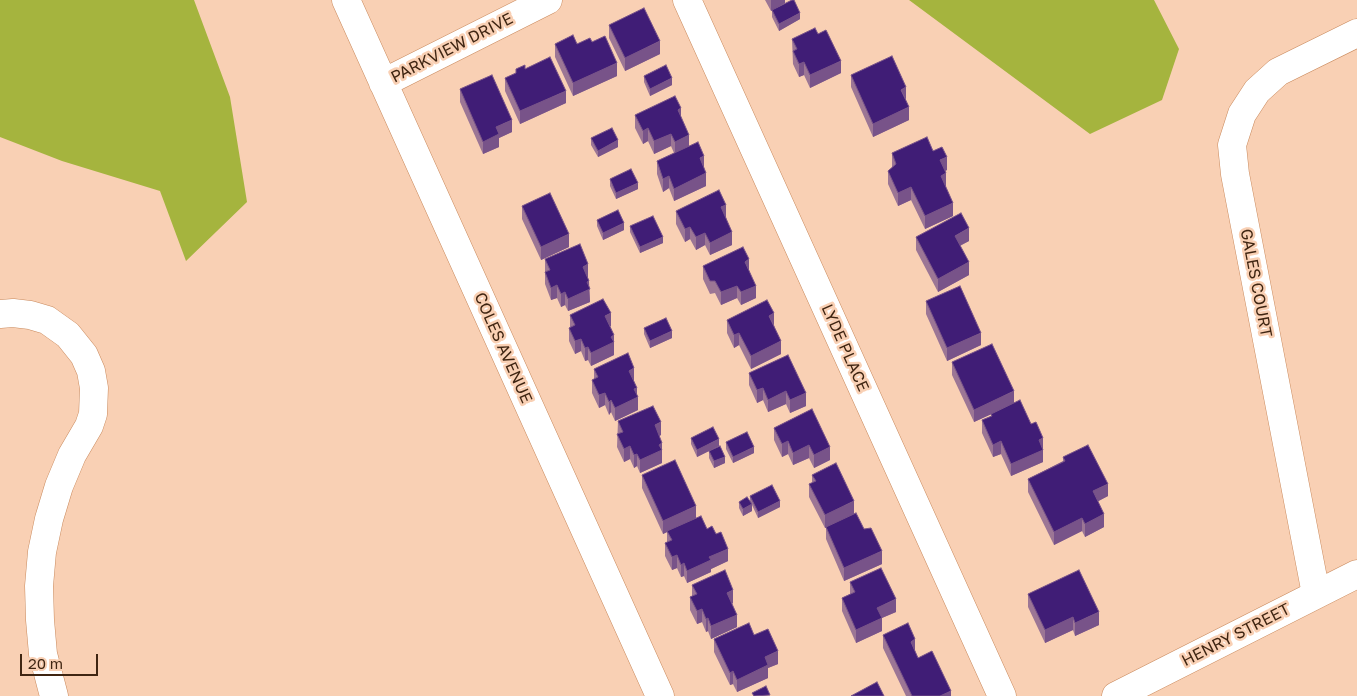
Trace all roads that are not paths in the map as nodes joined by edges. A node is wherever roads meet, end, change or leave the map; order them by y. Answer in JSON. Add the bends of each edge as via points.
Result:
{"nodes":[{"id":1,"x":346,"y":0,"type":"edge"},
{"id":2,"x":548,"y":0,"type":"edge"},
{"id":3,"x":687,"y":0,"type":"edge"},
{"id":4,"x":1357,"y":33,"type":"edge"},
{"id":5,"x":383,"y":83,"type":"junction"},
{"id":6,"x":0,"y":314,"type":"edge"},
{"id":7,"x":1357,"y":574,"type":"edge"},
{"id":8,"x":1316,"y":594,"type":"junction"},
{"id":9,"x":54,"y":696,"type":"edge"},
{"id":10,"x":660,"y":696,"type":"edge"},
{"id":11,"x":1002,"y":696,"type":"edge"},
{"id":12,"x":1116,"y":696,"type":"edge"}],
"edges":[{"from":1,"to":5,"type":"street","name":"COLES AVENUE"},
{"from":2,"to":5,"type":"street","name":"PARKVIEW DRIVE"},
{"from":3,"to":11,"type":"street","name":"LYDE PLACE"},
{"from":4,"to":8,"type":"street","name":"GALES COURT","via":[[1278,72],[1257,91],[1242,114],[1232,145]]},
{"from":5,"to":10,"type":"street","name":"COLES AVENUE"},
{"from":6,"to":9,"type":"street","via":[[30,315],[47,320],[68,335],[84,355],[94,388],[93,414],[59,486],[42,552],[40,620],[43,654]]},
{"from":7,"to":8,"type":"street","name":"HENRY STREET"},
{"from":8,"to":12,"type":"street","name":"HENRY STREET"}]}
